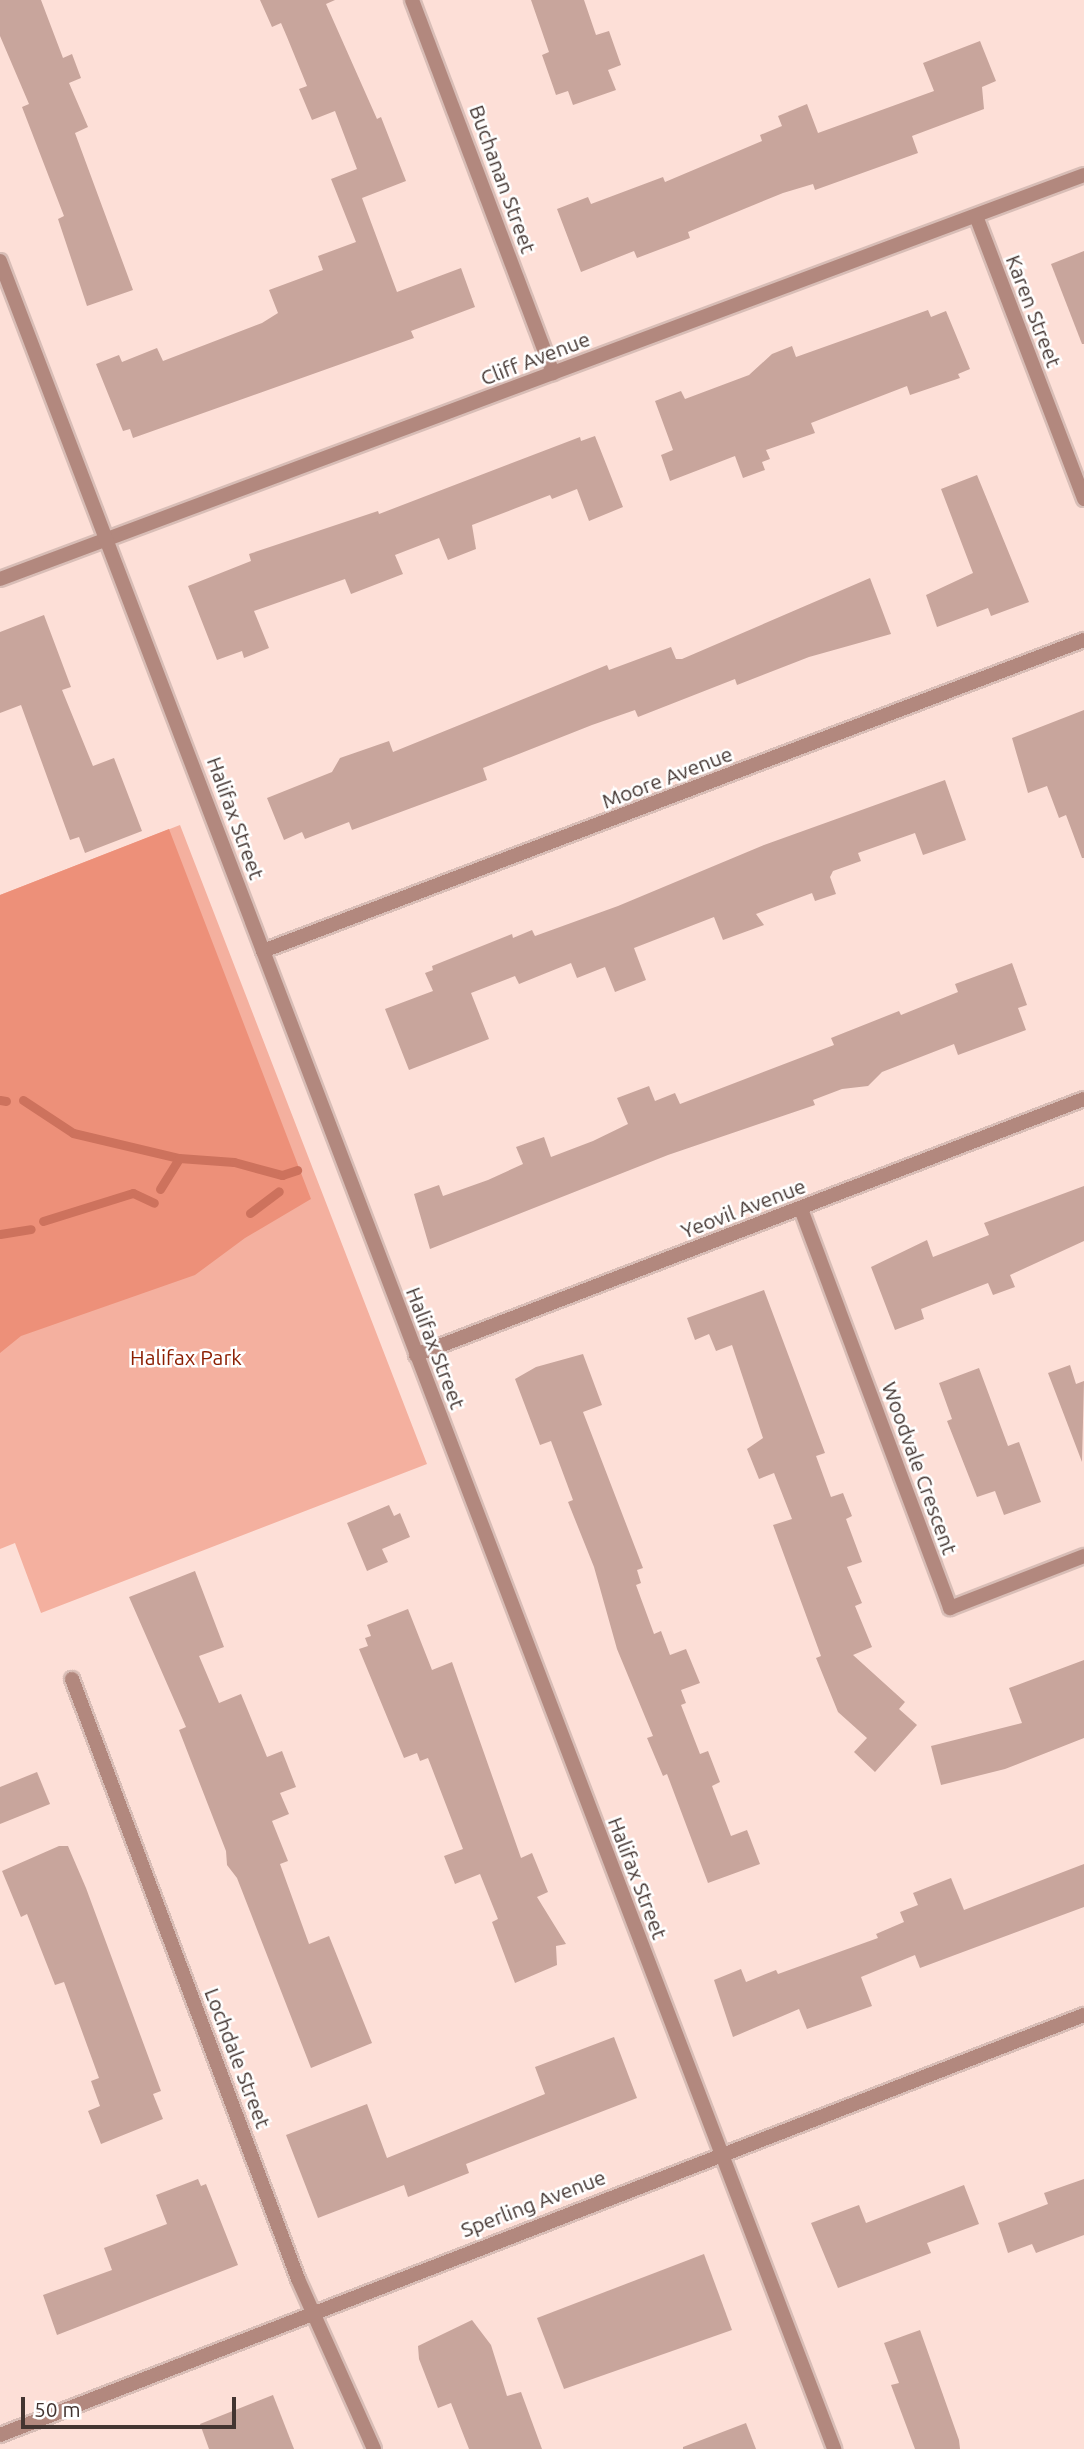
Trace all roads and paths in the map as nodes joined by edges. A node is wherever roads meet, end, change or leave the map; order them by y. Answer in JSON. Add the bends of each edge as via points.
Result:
{"nodes":[{"id":1,"x":412,"y":0,"type":"edge"},
{"id":2,"x":1084,"y":175,"type":"edge"},
{"id":3,"x":976,"y":216,"type":"junction"},
{"id":4,"x":0,"y":261,"type":"edge"},
{"id":5,"x":553,"y":373,"type":"junction"},
{"id":6,"x":1084,"y":499,"type":"edge"},
{"id":7,"x":107,"y":540,"type":"junction"},
{"id":8,"x":0,"y":579,"type":"edge"},
{"id":9,"x":1084,"y":640,"type":"edge"},
{"id":10,"x":263,"y":951,"type":"junction"},
{"id":11,"x":1084,"y":1099,"type":"edge"},
{"id":12,"x":801,"y":1209,"type":"junction"},
{"id":13,"x":416,"y":1355,"type":"junction"},
{"id":14,"x":1084,"y":1556,"type":"edge"},
{"id":15,"x":72,"y":1678,"type":"dead end"},
{"id":16,"x":1084,"y":2015,"type":"edge"},
{"id":17,"x":722,"y":2152,"type":"junction"},
{"id":18,"x":313,"y":2312,"type":"junction"},
{"id":19,"x":0,"y":2435,"type":"edge"},
{"id":20,"x":374,"y":2449,"type":"edge"},
{"id":21,"x":834,"y":2449,"type":"edge"}],
"edges":[{"from":1,"to":5,"type":"street","name":"Buchanan Street"},
{"from":2,"to":3,"type":"street","name":"Cliff Avenue"},
{"from":3,"to":5,"type":"street","name":"Cliff Avenue"},
{"from":3,"to":6,"type":"street","name":"Karen Street"},
{"from":4,"to":7,"type":"street","name":"Halifax Street"},
{"from":5,"to":7,"type":"street","name":"Cliff Avenue"},
{"from":7,"to":8,"type":"street","name":"Cliff Avenue"},
{"from":7,"to":10,"type":"street","name":"Halifax Street"},
{"from":9,"to":10,"type":"street","name":"Moore Avenue"},
{"from":10,"to":13,"type":"street","name":"Halifax Street"},
{"from":11,"to":12,"type":"street","name":"Yeovil Avenue"},
{"from":12,"to":13,"type":"street","name":"Yeovil Avenue"},
{"from":12,"to":14,"type":"street","name":"Woodvale Crescent","via":[[950,1608]]},
{"from":13,"to":17,"type":"street","name":"Halifax Street"},
{"from":15,"to":18,"type":"street","name":"Lochdale Street"},
{"from":16,"to":17,"type":"street","name":"Sperling Avenue"},
{"from":17,"to":18,"type":"street","name":"Sperling Avenue"},
{"from":17,"to":21,"type":"street","name":"Halifax Street"},
{"from":18,"to":19,"type":"street","name":"Sperling Avenue"},
{"from":18,"to":20,"type":"street","name":"Lochdale Street"}]}
